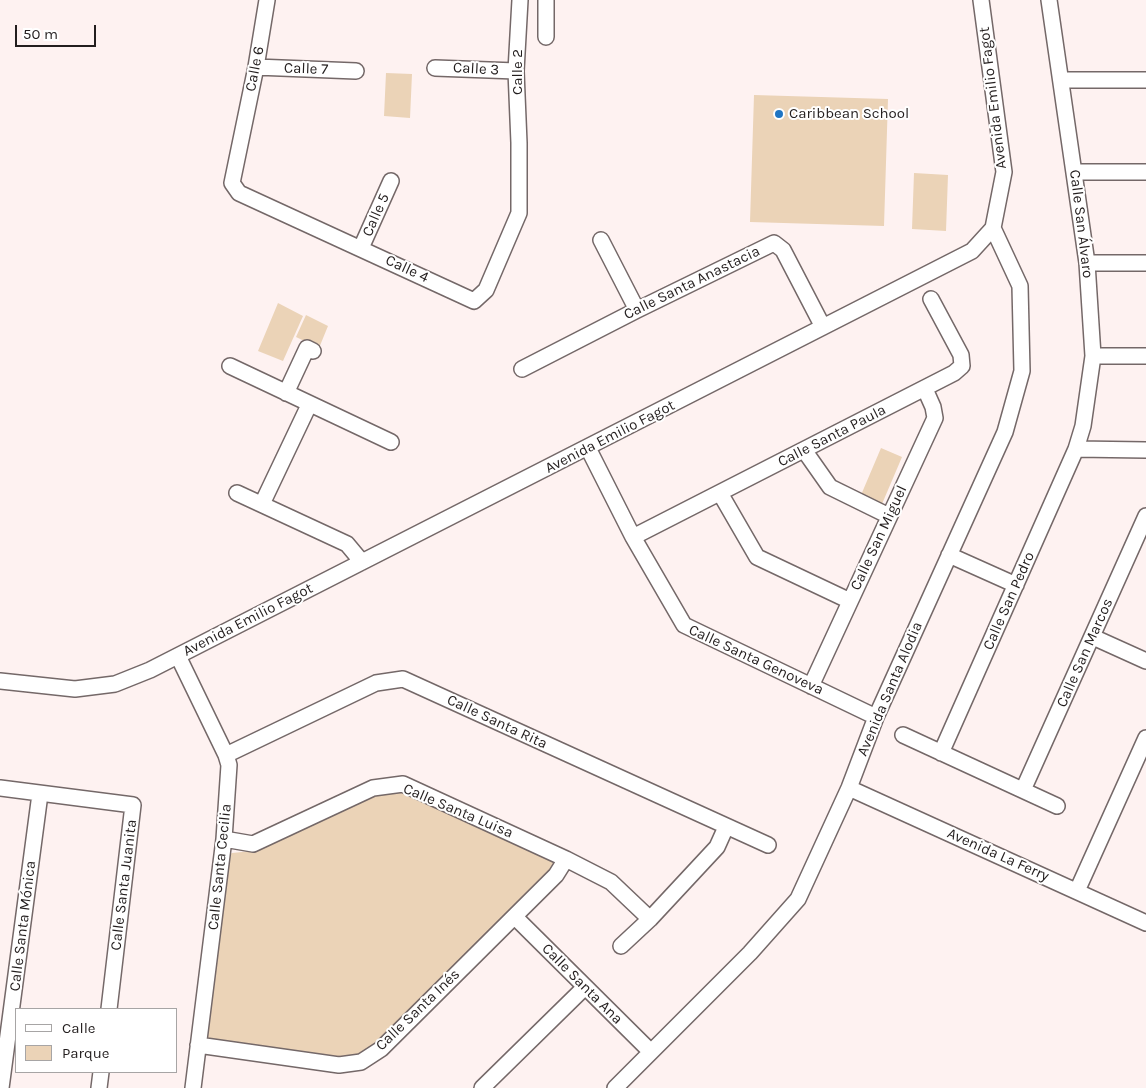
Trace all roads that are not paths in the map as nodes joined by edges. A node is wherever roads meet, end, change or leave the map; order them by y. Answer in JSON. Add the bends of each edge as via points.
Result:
{"nodes":[{"id":1,"x":267,"y":0,"type":"edge"},
{"id":2,"x":546,"y":0,"type":"edge"},
{"id":3,"x":982,"y":0,"type":"edge"},
{"id":4,"x":1049,"y":0,"type":"edge"},
{"id":5,"x":520,"y":1,"type":"edge"},
{"id":6,"x":546,"y":37,"type":"dead end"},
{"id":7,"x":256,"y":67,"type":"junction"},
{"id":8,"x":435,"y":68,"type":"dead end"},
{"id":9,"x":356,"y":71,"type":"dead end"},
{"id":10,"x":516,"y":71,"type":"junction"},
{"id":11,"x":1061,"y":80,"type":"junction"},
{"id":12,"x":1146,"y":80,"type":"edge"},
{"id":13,"x":241,"y":137,"type":"joint"},
{"id":14,"x":519,"y":143,"type":"joint"},
{"id":15,"x":1074,"y":172,"type":"junction"},
{"id":16,"x":1146,"y":172,"type":"edge"},
{"id":17,"x":391,"y":181,"type":"dead end"},
{"id":18,"x":993,"y":228,"type":"junction"},
{"id":19,"x":601,"y":240,"type":"dead end"},
{"id":20,"x":362,"y":248,"type":"junction"},
{"id":21,"x":1087,"y":263,"type":"junction"},
{"id":22,"x":1146,"y":264,"type":"edge"},
{"id":23,"x":931,"y":299,"type":"dead end"},
{"id":24,"x":638,"y":310,"type":"junction"},
{"id":25,"x":823,"y":327,"type":"junction"},
{"id":26,"x":313,"y":351,"type":"dead end"},
{"id":27,"x":1093,"y":356,"type":"junction"},
{"id":28,"x":1146,"y":356,"type":"edge"},
{"id":29,"x":230,"y":366,"type":"dead end"},
{"id":30,"x":522,"y":369,"type":"dead end"},
{"id":31,"x":925,"y":389,"type":"junction"},
{"id":32,"x":286,"y":393,"type":"junction"},
{"id":33,"x":310,"y":405,"type":"junction"},
{"id":34,"x":391,"y":442,"type":"dead end"},
{"id":35,"x":588,"y":448,"type":"junction"},
{"id":36,"x":1076,"y":449,"type":"junction"},
{"id":37,"x":804,"y":450,"type":"junction"},
{"id":38,"x":1146,"y":450,"type":"edge"},
{"id":39,"x":236,"y":493,"type":"dead end"},
{"id":40,"x":720,"y":493,"type":"junction"},
{"id":41,"x":262,"y":504,"type":"junction"},
{"id":42,"x":889,"y":516,"type":"junction"},
{"id":43,"x":1146,"y":516,"type":"edge"},
{"id":44,"x":633,"y":537,"type":"junction"},
{"id":45,"x":1141,"y":543,"type":"edge"},
{"id":46,"x":949,"y":555,"type":"junction"},
{"id":47,"x":362,"y":562,"type":"junction"},
{"id":48,"x":1016,"y":585,"type":"junction"},
{"id":49,"x":850,"y":601,"type":"junction"},
{"id":50,"x":1093,"y":636,"type":"junction"},
{"id":51,"x":178,"y":656,"type":"junction"},
{"id":52,"x":1146,"y":661,"type":"edge"},
{"id":53,"x":0,"y":681,"type":"edge"},
{"id":54,"x":811,"y":686,"type":"junction"},
{"id":55,"x":876,"y":717,"type":"junction"},
{"id":56,"x":903,"y":735,"type":"dead end"},
{"id":57,"x":1146,"y":738,"type":"edge"},
{"id":58,"x":941,"y":753,"type":"junction"},
{"id":59,"x":226,"y":755,"type":"junction"},
{"id":60,"x":0,"y":788,"type":"edge"},
{"id":61,"x":849,"y":788,"type":"junction"},
{"id":62,"x":1023,"y":790,"type":"junction"},
{"id":63,"x":40,"y":794,"type":"junction"},
{"id":64,"x":1058,"y":806,"type":"dead end"},
{"id":65,"x":726,"y":827,"type":"junction"},
{"id":66,"x":224,"y":840,"type":"junction"},
{"id":67,"x":768,"y":845,"type":"dead end"},
{"id":68,"x":566,"y":859,"type":"junction"},
{"id":69,"x":1077,"y":891,"type":"junction"},
{"id":70,"x":515,"y":917,"type":"junction"},
{"id":71,"x":650,"y":919,"type":"junction"},
{"id":72,"x":1146,"y":923,"type":"edge"},
{"id":73,"x":620,"y":946,"type":"dead end"},
{"id":74,"x":585,"y":987,"type":"junction"},
{"id":75,"x":108,"y":1008,"type":"edge"},
{"id":76,"x":198,"y":1045,"type":"junction"},
{"id":77,"x":650,"y":1051,"type":"junction"},
{"id":78,"x":101,"y":1073,"type":"edge"},
{"id":79,"x":1,"y":1088,"type":"edge"},
{"id":80,"x":99,"y":1088,"type":"edge"},
{"id":81,"x":193,"y":1088,"type":"edge"},
{"id":82,"x":482,"y":1088,"type":"edge"},
{"id":83,"x":615,"y":1088,"type":"edge"}],
"edges":[{"from":1,"to":7,"type":"street","name":"Calle 6"},
{"from":2,"to":6,"type":"street"},
{"from":3,"to":18,"type":"street","name":"Avenida Emilio Fagot","via":[[1004,172]]},
{"from":4,"to":11,"type":"street","name":"Calle San Álvaro"},
{"from":5,"to":10,"type":"street","name":"Calle 2"},
{"from":7,"to":9,"type":"street","name":"Calle 7"},
{"from":7,"to":13,"type":"street","name":"Calle 6"},
{"from":8,"to":10,"type":"street","name":"Calle 3"},
{"from":10,"to":14,"type":"street","name":"Calle 2"},
{"from":11,"to":12,"type":"street"},
{"from":11,"to":15,"type":"street","name":"Calle San Álvaro"},
{"from":13,"to":20,"type":"street","name":"Calle 4","via":[[232,183],[239,193]]},
{"from":14,"to":20,"type":"street","name":"Calle 4","via":[[519,213],[486,290],[474,301]]},
{"from":15,"to":16,"type":"street"},
{"from":15,"to":21,"type":"street","name":"Calle San Álvaro"},
{"from":17,"to":20,"type":"street","name":"Calle 5"},
{"from":18,"to":25,"type":"street","name":"Avenida Emilio Fagot","via":[[972,251]]},
{"from":18,"to":46,"type":"street","name":"Avenida Santa Alodia","via":[[1020,286],[1022,370],[1005,432]]},
{"from":19,"to":24,"type":"street"},
{"from":21,"to":22,"type":"street"},
{"from":21,"to":27,"type":"street","name":"Calle San Álvaro"},
{"from":23,"to":31,"type":"street","name":"Calle Santa Paula","via":[[961,355],[962,366]]},
{"from":24,"to":25,"type":"street","name":"Calle Santa Anastacia","via":[[774,243],[783,250]]},
{"from":24,"to":30,"type":"street","name":"Calle Santa Anastacia"},
{"from":25,"to":35,"type":"street","name":"Avenida Emilio Fagot"},
{"from":26,"to":32,"type":"street","via":[[307,348]]},
{"from":27,"to":28,"type":"street"},
{"from":27,"to":36,"type":"street","name":"Calle San Álvaro","via":[[1083,426]]},
{"from":29,"to":32,"type":"street"},
{"from":31,"to":37,"type":"street","name":"Calle Santa Paula"},
{"from":31,"to":42,"type":"street","name":"Calle San Miguel","via":[[935,418]]},
{"from":32,"to":33,"type":"street"},
{"from":33,"to":34,"type":"street"},
{"from":33,"to":41,"type":"street"},
{"from":35,"to":44,"type":"street","name":"Calle Santa Genoveva"},
{"from":35,"to":47,"type":"street","name":"Avenida Emilio Fagot"},
{"from":36,"to":38,"type":"street"},
{"from":36,"to":48,"type":"street","name":"Calle San Pedro"},
{"from":37,"to":40,"type":"street","name":"Calle Santa Paula"},
{"from":37,"to":42,"type":"street","via":[[830,487]]},
{"from":39,"to":41,"type":"street"},
{"from":40,"to":44,"type":"street","name":"Calle Santa Paula"},
{"from":40,"to":49,"type":"street","via":[[757,557]]},
{"from":41,"to":47,"type":"street","via":[[347,544]]},
{"from":42,"to":49,"type":"street","name":"Calle San Miguel"},
{"from":43,"to":45,"type":"street","name":"Calle San Marcos"},
{"from":44,"to":54,"type":"street","name":"Calle Santa Genoveva","via":[[684,626]]},
{"from":45,"to":50,"type":"street","name":"Calle San Marcos"},
{"from":46,"to":48,"type":"street"},
{"from":46,"to":55,"type":"street","name":"Avenida Santa Alodia"},
{"from":47,"to":51,"type":"street","name":"Avenida Emilio Fagot"},
{"from":48,"to":58,"type":"street","name":"Calle San Pedro"},
{"from":49,"to":54,"type":"street","name":"Calle San Miguel"},
{"from":50,"to":52,"type":"street"},
{"from":50,"to":62,"type":"street","name":"Calle San Marcos"},
{"from":51,"to":53,"type":"street","name":"Avenida Emilio Fagot","via":[[115,684],[75,689]]},
{"from":51,"to":59,"type":"street","name":"Calle Santa Cecilia"},
{"from":54,"to":55,"type":"street","name":"Calle Santa Genoveva"},
{"from":55,"to":61,"type":"street","name":"Avenida Santa Alodia"},
{"from":56,"to":58,"type":"street"},
{"from":57,"to":69,"type":"street"},
{"from":58,"to":62,"type":"street"},
{"from":59,"to":65,"type":"street","name":"Calle Santa Rita","via":[[376,683],[404,679]]},
{"from":59,"to":66,"type":"street","name":"Calle Santa Cecilia","via":[[229,765]]},
{"from":60,"to":63,"type":"street","name":"Calle Santa Juanita"},
{"from":61,"to":69,"type":"street","name":"Avenida La Ferry"},
{"from":61,"to":77,"type":"street","name":"Avenida Santa Alodia","via":[[798,899],[750,953]]},
{"from":62,"to":64,"type":"street"},
{"from":63,"to":75,"type":"street","name":"Calle Santa Juanita","via":[[134,805]]},
{"from":63,"to":79,"type":"street","name":"Calle Santa Mónica"},
{"from":65,"to":67,"type":"street","name":"Calle Santa Rita"},
{"from":65,"to":71,"type":"street","via":[[716,847]]},
{"from":66,"to":68,"type":"street","name":"Calle Santa Luisa","via":[[253,844],[373,788],[404,784]]},
{"from":66,"to":76,"type":"street","name":"Calle Santa Cecilia"},
{"from":68,"to":70,"type":"street","name":"Calle Santa Inés","via":[[556,875]]},
{"from":68,"to":71,"type":"street","name":"Calle Santa Luisa","via":[[611,882]]},
{"from":69,"to":72,"type":"street","name":"Avenida La Ferry"},
{"from":70,"to":74,"type":"street","name":"Calle Santa Ana"},
{"from":70,"to":76,"type":"street","name":"Calle Santa Inés","via":[[381,1049],[361,1062],[339,1065]]},
{"from":71,"to":73,"type":"street"},
{"from":74,"to":77,"type":"street","name":"Calle Santa Ana"},
{"from":74,"to":82,"type":"street"},
{"from":76,"to":81,"type":"street","name":"Calle Santa Cecilia"},
{"from":77,"to":83,"type":"street","name":"Avenida Santa Alodia"},
{"from":78,"to":80,"type":"street"}]}
